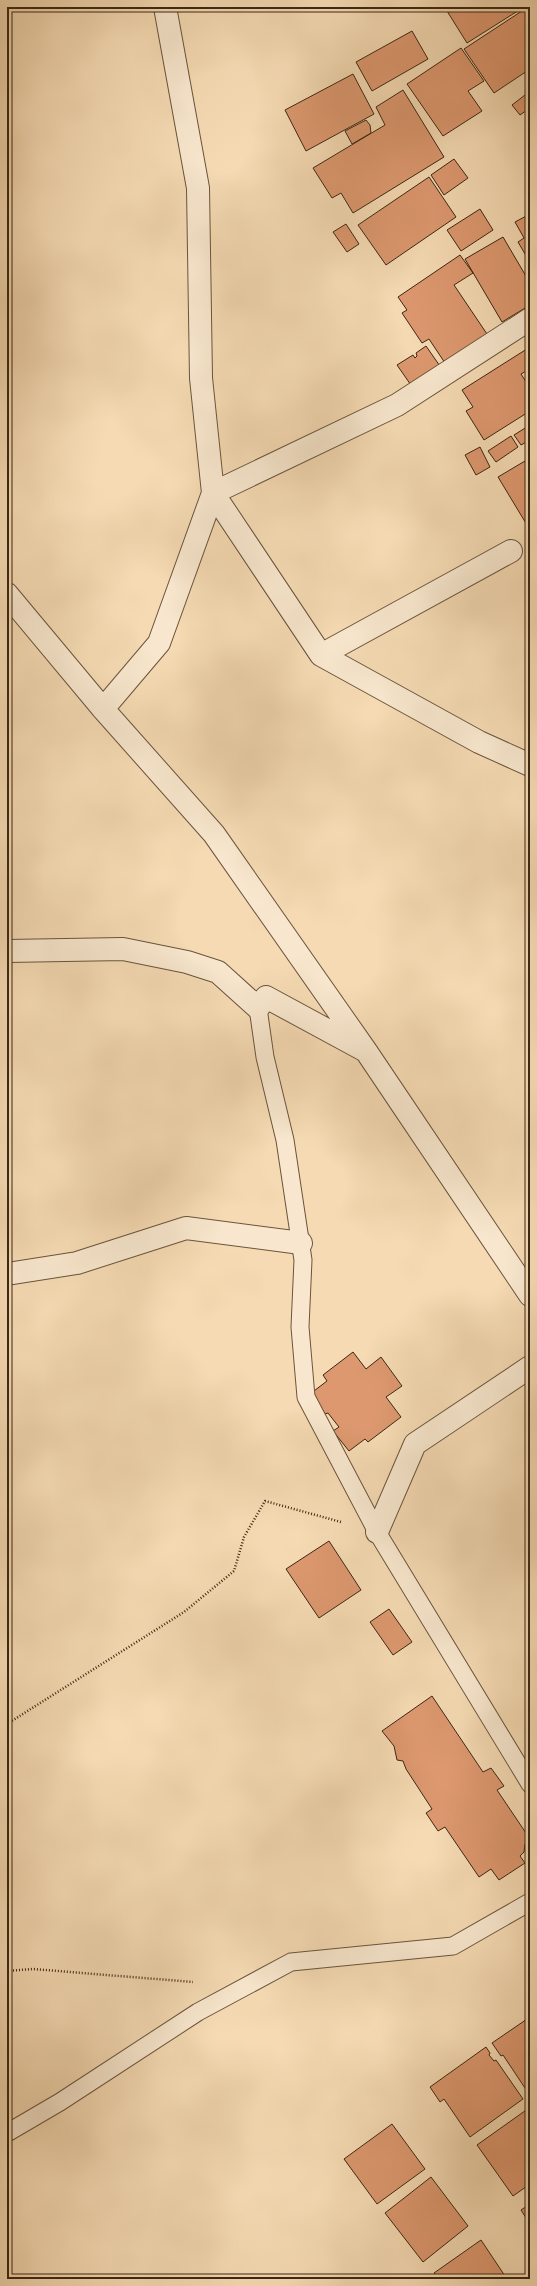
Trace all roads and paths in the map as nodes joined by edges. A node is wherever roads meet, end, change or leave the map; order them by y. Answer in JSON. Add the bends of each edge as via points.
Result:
{"nodes":[{"id":1,"x":165,"y":7,"type":"edge"},
{"id":2,"x":530,"y":318,"type":"edge"},
{"id":3,"x":213,"y":493,"type":"junction"},
{"id":4,"x":511,"y":551,"type":"dead end"},
{"id":5,"x":7,"y":594,"type":"edge"},
{"id":6,"x":321,"y":655,"type":"junction"},
{"id":7,"x":103,"y":709,"type":"junction"},
{"id":8,"x":530,"y":764,"type":"edge"},
{"id":9,"x":7,"y":951,"type":"edge"},
{"id":10,"x":258,"y":1008,"type":"junction"},
{"id":11,"x":366,"y":1051,"type":"junction"},
{"id":12,"x":301,"y":1243,"type":"junction"},
{"id":13,"x":7,"y":1274,"type":"edge"},
{"id":14,"x":530,"y":1294,"type":"edge"},
{"id":15,"x":530,"y":1366,"type":"edge"},
{"id":16,"x":377,"y":1532,"type":"junction"},
{"id":17,"x":7,"y":1724,"type":"edge"},
{"id":18,"x":530,"y":1784,"type":"edge"},
{"id":19,"x":530,"y":1902,"type":"edge"},
{"id":20,"x":7,"y":1971,"type":"edge"},
{"id":21,"x":246,"y":1986,"type":"junction"},
{"id":22,"x":7,"y":2133,"type":"edge"}],
"edges":[{"from":1,"to":3,"type":"street","via":[[198,188],[201,378]]},
{"from":2,"to":3,"type":"street","via":[[397,405]]},
{"from":3,"to":6,"type":"street"},
{"from":3,"to":7,"type":"street","via":[[159,643]]},
{"from":4,"to":6,"type":"street"},
{"from":5,"to":7,"type":"street"},
{"from":6,"to":8,"type":"street","via":[[480,742]]},
{"from":7,"to":11,"type":"street","via":[[214,834]]},
{"from":9,"to":10,"type":"street","via":[[123,949],[187,962],[218,972]]},
{"from":10,"to":11,"type":"street","via":[[266,997]]},
{"from":10,"to":12,"type":"lane","via":[[265,1057],[285,1140]]},
{"from":11,"to":14,"type":"street"},
{"from":12,"to":13,"type":"street","via":[[186,1228],[78,1263]]},
{"from":12,"to":16,"type":"lane","via":[[303,1260],[300,1327],[306,1397]]},
{"from":15,"to":16,"type":"street","via":[[415,1444]]},
{"from":16,"to":17,"type":"path","via":[[265,1501],[244,1537],[234,1571],[184,1612]]},
{"from":16,"to":18,"type":"lane"},
{"from":19,"to":21,"type":"lane","via":[[453,1946],[291,1962]]},
{"from":20,"to":21,"type":"path","via":[[33,1969]]},
{"from":21,"to":22,"type":"lane","via":[[198,2012],[60,2102]]}]}
